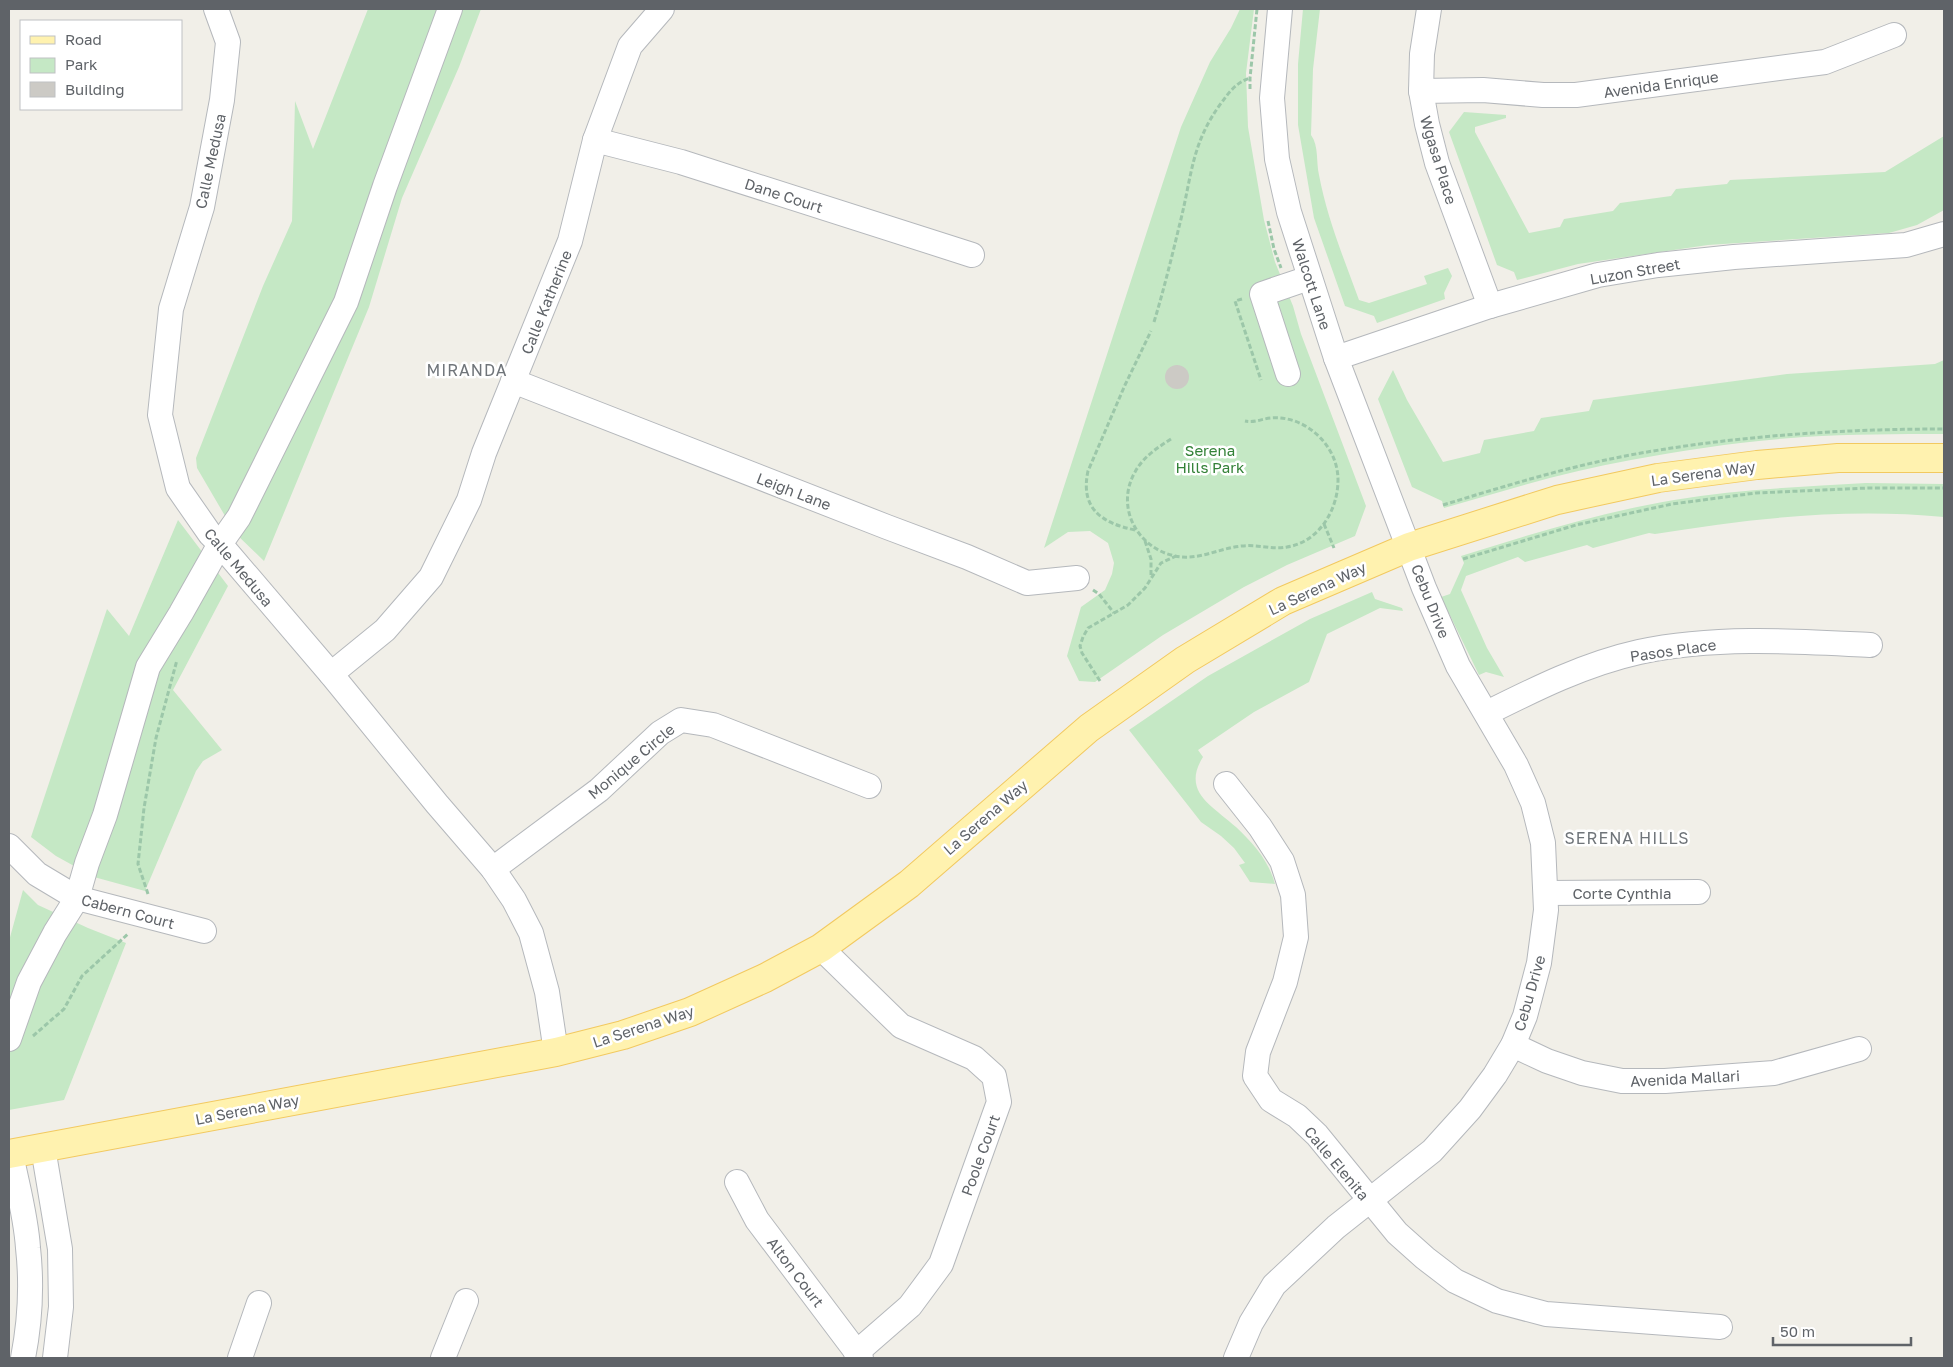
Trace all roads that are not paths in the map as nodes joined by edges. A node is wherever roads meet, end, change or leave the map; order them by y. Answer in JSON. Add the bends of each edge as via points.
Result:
{"nodes":[{"id":1,"x":216,"y":9,"type":"edge"},
{"id":2,"x":450,"y":9,"type":"edge"},
{"id":3,"x":662,"y":9,"type":"edge"},
{"id":4,"x":1280,"y":9,"type":"edge"},
{"id":5,"x":1430,"y":9,"type":"edge"},
{"id":6,"x":1894,"y":35,"type":"dead end"},
{"id":7,"x":1421,"y":91,"type":"junction"},
{"id":8,"x":595,"y":140,"type":"junction"},
{"id":9,"x":1944,"y":234,"type":"edge"},
{"id":10,"x":972,"y":255,"type":"dead end"},
{"id":11,"x":1309,"y":278,"type":"junction"},
{"id":12,"x":1490,"y":306,"type":"junction"},
{"id":13,"x":1336,"y":358,"type":"junction"},
{"id":14,"x":1288,"y":374,"type":"dead end"},
{"id":15,"x":513,"y":381,"type":"junction"},
{"id":16,"x":1944,"y":458,"type":"edge"},
{"id":17,"x":220,"y":544,"type":"junction"},
{"id":18,"x":1409,"y":546,"type":"junction"},
{"id":19,"x":1077,"y":578,"type":"road end"},
{"id":20,"x":1870,"y":645,"type":"dead end"},
{"id":21,"x":331,"y":674,"type":"junction"},
{"id":22,"x":1487,"y":713,"type":"junction"},
{"id":23,"x":1226,"y":784,"type":"dead end"},
{"id":24,"x":869,"y":786,"type":"dead end"},
{"id":25,"x":9,"y":846,"type":"edge"},
{"id":26,"x":493,"y":869,"type":"junction"},
{"id":27,"x":1698,"y":892,"type":"dead end"},
{"id":28,"x":1546,"y":893,"type":"junction"},
{"id":29,"x":77,"y":898,"type":"junction"},
{"id":30,"x":204,"y":931,"type":"dead end"},
{"id":31,"x":821,"y":948,"type":"junction"},
{"id":32,"x":9,"y":1039,"type":"edge"},
{"id":33,"x":1513,"y":1045,"type":"junction"},
{"id":34,"x":1859,"y":1049,"type":"dead end"},
{"id":35,"x":556,"y":1052,"type":"junction"},
{"id":36,"x":43,"y":1148,"type":"junction"},
{"id":37,"x":10,"y":1154,"type":"edge"},
{"id":38,"x":736,"y":1182,"type":"dead end"},
{"id":39,"x":1369,"y":1200,"type":"junction"},
{"id":40,"x":466,"y":1301,"type":"dead end"},
{"id":41,"x":259,"y":1304,"type":"dead end"},
{"id":42,"x":1720,"y":1327,"type":"dead end"},
{"id":43,"x":859,"y":1356,"type":"edge"},
{"id":44,"x":23,"y":1358,"type":"edge"},
{"id":45,"x":56,"y":1358,"type":"edge"},
{"id":46,"x":240,"y":1358,"type":"edge"},
{"id":47,"x":443,"y":1358,"type":"edge"},
{"id":48,"x":1236,"y":1358,"type":"edge"}],
"edges":[{"from":1,"to":17,"type":"street","name":"Calle Medusa","via":[[228,42],[222,100],[202,207],[171,309],[160,415],[178,488]]},
{"from":2,"to":17,"type":"street","via":[[346,302],[239,517]]},
{"from":3,"to":8,"type":"street","name":"Calle Katherine","via":[[630,46]]},
{"from":4,"to":11,"type":"street","name":"Walcott Lane","via":[[1272,98],[1277,159]]},
{"from":5,"to":7,"type":"street","name":"Wgasa Place","via":[[1422,54]]},
{"from":6,"to":7,"type":"street","name":"Avenida Enrique","via":[[1825,62],[1576,95],[1483,90]]},
{"from":7,"to":12,"type":"street","name":"Wgasa Place","via":[[1437,163]]},
{"from":8,"to":10,"type":"street","name":"Dane Court","via":[[682,162]]},
{"from":8,"to":15,"type":"street","name":"Calle Katherine","via":[[570,241]]},
{"from":9,"to":12,"type":"street","name":"Luzon Street","via":[[1906,245],[1734,256],[1658,265],[1598,276]]},
{"from":11,"to":13,"type":"street","name":"Walcott Lane"},
{"from":11,"to":14,"type":"street","via":[[1262,294]]},
{"from":12,"to":13,"type":"street","name":"Luzon Street"},
{"from":13,"to":18,"type":"street","name":"Walcott Lane"},
{"from":15,"to":19,"type":"street","name":"Leigh Lane","via":[[967,556],[1027,583]]},
{"from":15,"to":21,"type":"street","name":"Calle Katherine","via":[[484,453],[470,500],[431,577],[385,630]]},
{"from":16,"to":18,"type":"main road","name":"La Serena Way","via":[[1838,458],[1658,478],[1557,500]]},
{"from":17,"to":21,"type":"street","name":"Calle Medusa"},
{"from":17,"to":29,"type":"street","via":[[148,667]]},
{"from":18,"to":22,"type":"street","name":"Cebu Drive","via":[[1458,666]]},
{"from":18,"to":31,"type":"main road","name":"La Serena Way","via":[[1283,601],[1185,660],[1089,728],[908,884]]},
{"from":20,"to":22,"type":"street","name":"Pasos Place","via":[[1741,641],[1638,652],[1587,668]]},
{"from":21,"to":26,"type":"street","name":"Calle Medusa"},
{"from":22,"to":28,"type":"street","name":"Cebu Drive","via":[[1533,803],[1542,843]]},
{"from":23,"to":39,"type":"street","name":"Calle Elenita","via":[[1282,862],[1293,895],[1296,937],[1285,982],[1258,1052],[1255,1076],[1271,1100],[1297,1116],[1317,1135]]},
{"from":24,"to":26,"type":"street","name":"Monique Circle","via":[[713,725],[681,720],[660,733],[598,790]]},
{"from":25,"to":29,"type":"street","name":"Cabern Court","via":[[37,874]]},
{"from":26,"to":35,"type":"street","name":"Calle Medusa","via":[[531,933],[548,992]]},
{"from":27,"to":28,"type":"street","name":"Corte Cynthia"},
{"from":28,"to":33,"type":"street","name":"Cebu Drive","via":[[1539,962],[1525,1016]]},
{"from":29,"to":30,"type":"street","name":"Cabern Court"},
{"from":29,"to":32,"type":"street","via":[[29,982]]},
{"from":31,"to":35,"type":"main road","name":"La Serena Way","via":[[690,1012],[624,1035]]},
{"from":31,"to":43,"type":"street","name":"Poole Court","via":[[901,1026],[974,1058],[994,1076],[999,1102],[942,1264],[910,1306]]},
{"from":33,"to":34,"type":"street","name":"Avenida Mallari","via":[[1582,1073],[1622,1081],[1774,1073]]},
{"from":33,"to":39,"type":"street","name":"Cebu Drive","via":[[1470,1109],[1432,1151]]},
{"from":35,"to":36,"type":"main road","name":"La Serena Way"},
{"from":36,"to":37,"type":"main road","name":"La Serena Way"},
{"from":36,"to":45,"type":"street","via":[[60,1249],[61,1307]]},
{"from":37,"to":44,"type":"street","via":[[30,1270]]},
{"from":38,"to":43,"type":"street","name":"Alton Court","via":[[757,1220]]},
{"from":39,"to":42,"type":"street","name":"Calle Elenita","via":[[1397,1233],[1425,1258],[1455,1281],[1497,1301],[1546,1314]]},
{"from":39,"to":48,"type":"street","name":"Cebu Drive","via":[[1313,1246],[1274,1285],[1251,1323]]},
{"from":40,"to":47,"type":"street"},
{"from":41,"to":46,"type":"street"}]}
